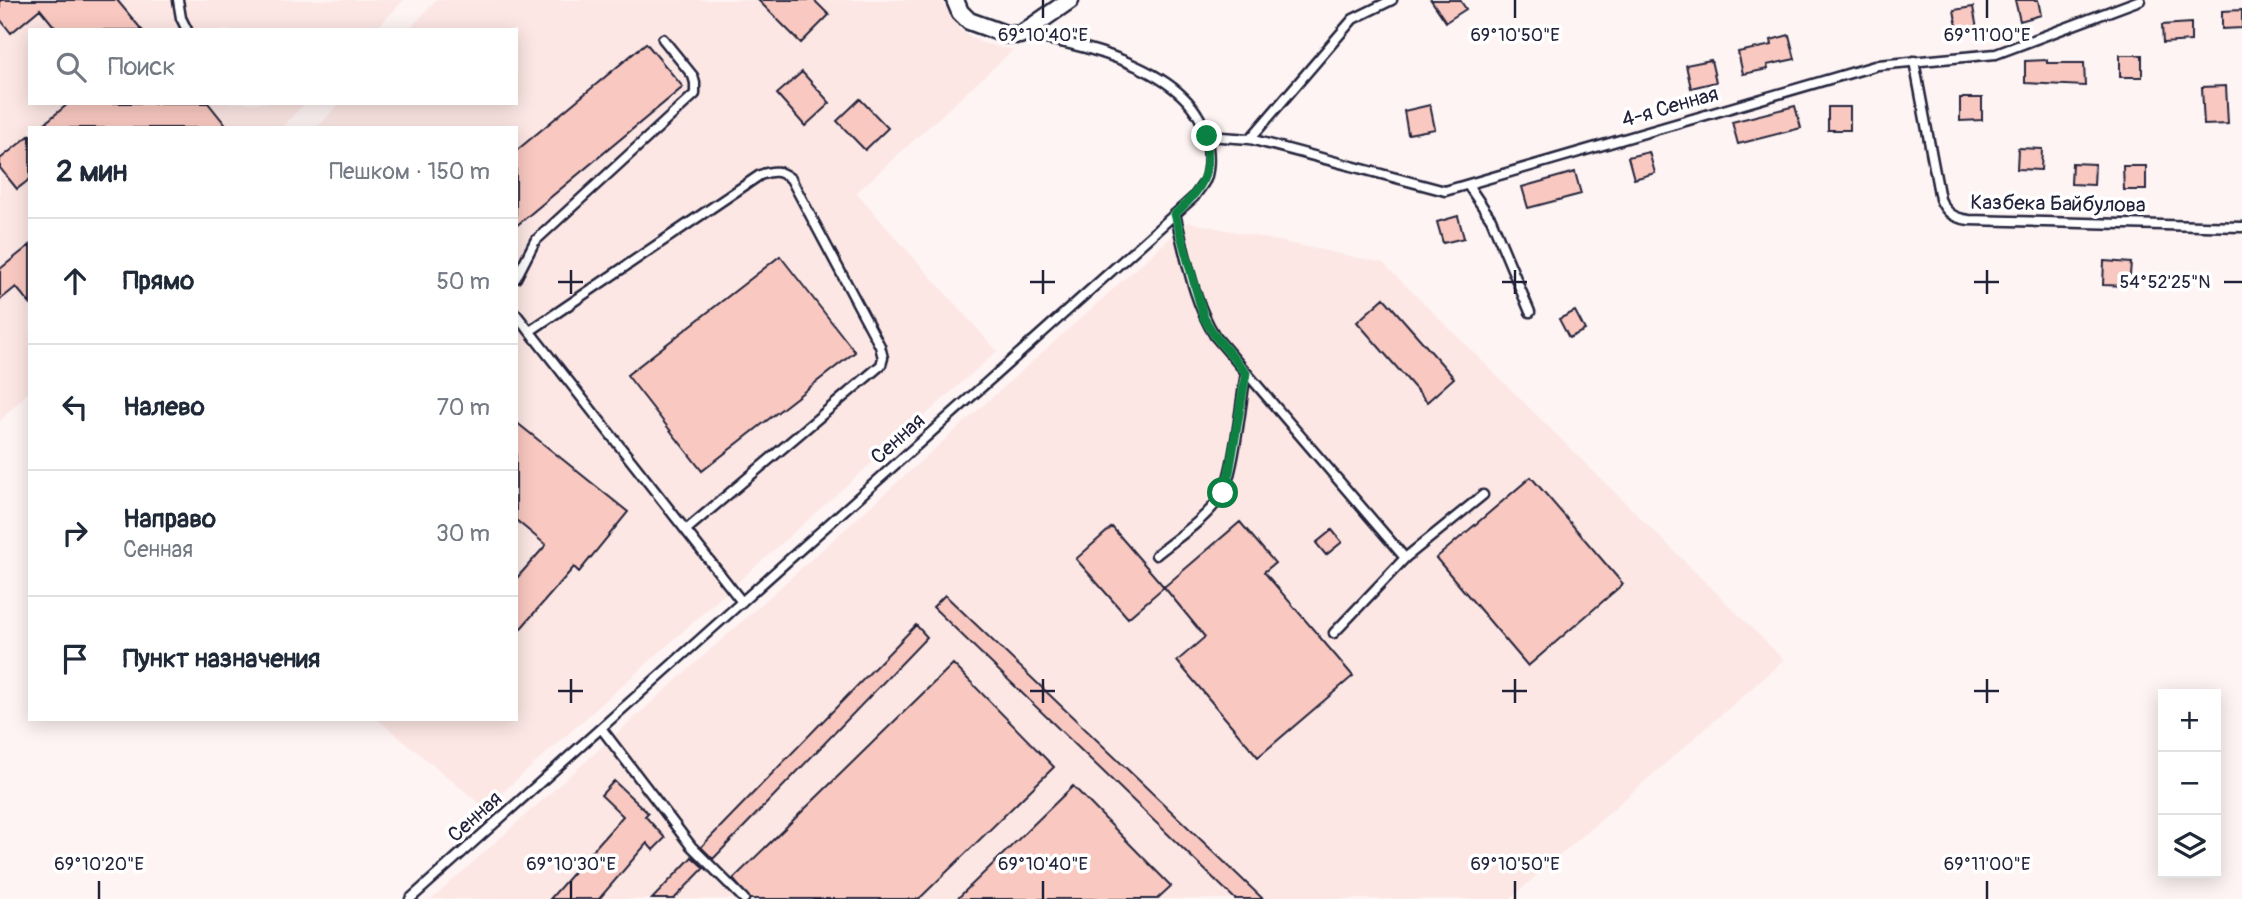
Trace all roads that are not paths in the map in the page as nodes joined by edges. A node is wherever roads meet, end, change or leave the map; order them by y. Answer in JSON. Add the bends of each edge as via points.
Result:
{"nodes":[{"id":1,"x":178,"y":0,"type":"edge"},
{"id":2,"x":955,"y":0,"type":"edge"},
{"id":3,"x":1070,"y":0,"type":"edge"},
{"id":4,"x":1392,"y":0,"type":"edge"},
{"id":5,"x":2140,"y":0,"type":"edge"},
{"id":6,"x":186,"y":28,"type":"edge"},
{"id":7,"x":1020,"y":35,"type":"junction"},
{"id":8,"x":663,"y":39,"type":"dead end"},
{"id":9,"x":1914,"y":61,"type":"junction"},
{"id":10,"x":1207,"y":136,"type":"junction"},
{"id":11,"x":1250,"y":139,"type":"junction"},
{"id":12,"x":1468,"y":184,"type":"junction"},
{"id":13,"x":1175,"y":214,"type":"junction"},
{"id":14,"x":2242,"y":227,"type":"edge"},
{"id":15,"x":518,"y":274,"type":"edge"},
{"id":16,"x":1531,"y":312,"type":"dead end"},
{"id":17,"x":518,"y":316,"type":"edge"},
{"id":18,"x":530,"y":331,"type":"junction"},
{"id":19,"x":1246,"y":373,"type":"junction"},
{"id":20,"x":1483,"y":495,"type":"dead end"},
{"id":21,"x":686,"y":530,"type":"junction"},
{"id":22,"x":1156,"y":555,"type":"dead end"},
{"id":23,"x":1405,"y":558,"type":"junction"},
{"id":24,"x":742,"y":602,"type":"junction"},
{"id":25,"x":1334,"y":633,"type":"dead end"},
{"id":26,"x":601,"y":729,"type":"junction"},
{"id":27,"x":410,"y":899,"type":"edge"},
{"id":28,"x":744,"y":899,"type":"edge"}],
"edges":[{"from":1,"to":6,"type":"lane"},
{"from":2,"to":7,"type":"street","via":[[969,21]]},
{"from":3,"to":7,"type":"street"},
{"from":4,"to":11,"type":"lane","via":[[1353,19]]},
{"from":5,"to":9,"type":"lane","name":"4-я Сенная","via":[[1996,54]]},
{"from":7,"to":10,"type":"lane","name":"Сенная","via":[[1100,52],[1147,71],[1182,96]]},
{"from":8,"to":15,"type":"lane","via":[[693,76],[695,94],[535,240]]},
{"from":9,"to":12,"type":"lane","name":"4-я Сенная","via":[[1878,65]]},
{"from":9,"to":14,"type":"lane","name":"Казбека Байбулова","via":[[1940,199],[1952,216]]},
{"from":10,"to":11,"type":"lane","name":"4-я Сенная"},
{"from":10,"to":13,"type":"lane","name":"Сенная","via":[[1206,178]]},
{"from":11,"to":12,"type":"lane","name":"4-я Сенная","via":[[1445,191]]},
{"from":12,"to":16,"type":"lane","via":[[1491,219]]},
{"from":13,"to":19,"type":"lane","via":[[1204,318]]},
{"from":13,"to":24,"type":"lane","name":"Сенная"},
{"from":17,"to":18,"type":"lane"},
{"from":18,"to":21,"type":"lane"},
{"from":18,"to":21,"type":"lane","via":[[760,174],[782,172],[791,179],[880,346],[881,365]]},
{"from":19,"to":22,"type":"lane","via":[[1223,493],[1211,510]]},
{"from":19,"to":23,"type":"lane"},
{"from":20,"to":23,"type":"lane"},
{"from":21,"to":24,"type":"lane"},
{"from":23,"to":25,"type":"lane"},
{"from":24,"to":26,"type":"lane","name":"Сенная"},
{"from":26,"to":27,"type":"lane","name":"Сенная"},
{"from":26,"to":28,"type":"lane","via":[[691,846]]}]}
